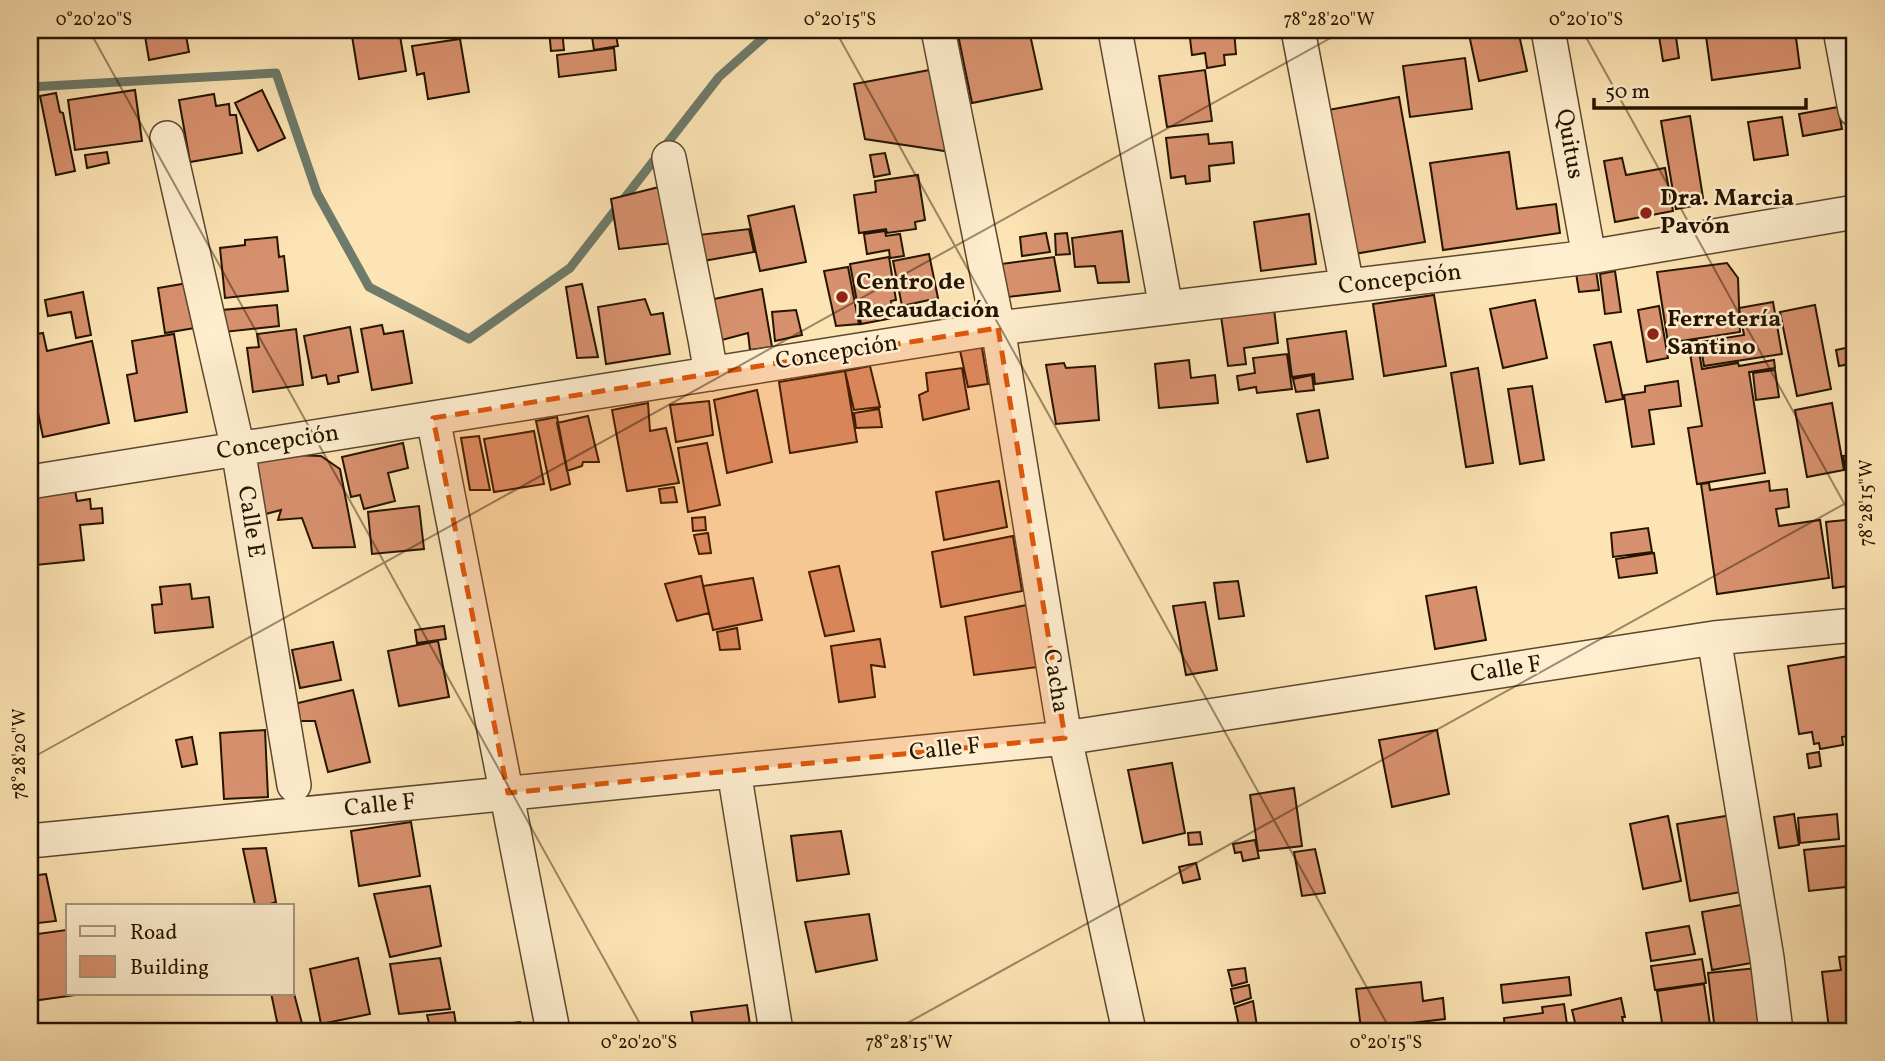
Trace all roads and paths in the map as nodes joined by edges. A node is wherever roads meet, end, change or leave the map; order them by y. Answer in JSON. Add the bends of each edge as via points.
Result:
{"nodes":[{"id":1,"x":938,"y":30,"type":"edge"},
{"id":2,"x":1115,"y":30,"type":"edge"},
{"id":3,"x":1298,"y":30,"type":"edge"},
{"id":4,"x":1548,"y":30,"type":"edge"},
{"id":5,"x":1840,"y":30,"type":"edge"},
{"id":6,"x":1855,"y":110,"type":"edge"},
{"id":7,"x":167,"y":138,"type":"dead end"},
{"id":8,"x":669,"y":158,"type":"dead end"},
{"id":9,"x":1855,"y":212,"type":"edge"},
{"id":10,"x":1589,"y":257,"type":"junction"},
{"id":11,"x":1348,"y":286,"type":"junction"},
{"id":12,"x":1166,"y":307,"type":"junction"},
{"id":13,"x":998,"y":328,"type":"junction"},
{"id":14,"x":711,"y":374,"type":"junction"},
{"id":15,"x":433,"y":418,"type":"junction"},
{"id":16,"x":239,"y":449,"type":"junction"},
{"id":17,"x":30,"y":482,"type":"edge"},
{"id":18,"x":1855,"y":625,"type":"edge"},
{"id":19,"x":1714,"y":638,"type":"junction"},
{"id":20,"x":1065,"y":738,"type":"junction"},
{"id":21,"x":734,"y":771,"type":"junction"},
{"id":22,"x":294,"y":785,"type":"dead end"},
{"id":23,"x":508,"y":793,"type":"junction"},
{"id":24,"x":30,"y":841,"type":"edge"},
{"id":25,"x":553,"y":1031,"type":"edge"},
{"id":26,"x":776,"y":1031,"type":"edge"},
{"id":27,"x":1129,"y":1031,"type":"edge"},
{"id":28,"x":1776,"y":1031,"type":"edge"}],
"edges":[{"from":1,"to":13,"type":"street","name":"Cacha"},
{"from":2,"to":12,"type":"street"},
{"from":3,"to":11,"type":"street"},
{"from":4,"to":10,"type":"street","name":"Quitus"},
{"from":5,"to":6,"type":"street"},
{"from":7,"to":16,"type":"street","name":"Calle E"},
{"from":8,"to":14,"type":"street"},
{"from":9,"to":10,"type":"street","name":"Concepción"},
{"from":10,"to":11,"type":"street","name":"Concepción"},
{"from":11,"to":12,"type":"street","name":"Concepción"},
{"from":12,"to":13,"type":"street","name":"Concepción"},
{"from":13,"to":14,"type":"street","name":"Concepción"},
{"from":13,"to":20,"type":"street","name":"Cacha"},
{"from":14,"to":15,"type":"street","name":"Concepción"},
{"from":15,"to":16,"type":"street","name":"Concepción"},
{"from":15,"to":23,"type":"street"},
{"from":16,"to":17,"type":"street","name":"Concepción"},
{"from":16,"to":22,"type":"street","name":"Calle E"},
{"from":18,"to":19,"type":"street","name":"Calle F"},
{"from":19,"to":20,"type":"street","name":"Calle F"},
{"from":19,"to":28,"type":"street"},
{"from":20,"to":21,"type":"street","name":"Calle F"},
{"from":20,"to":27,"type":"street","name":"Cacha"},
{"from":21,"to":23,"type":"street","name":"Calle F"},
{"from":21,"to":26,"type":"street"},
{"from":23,"to":24,"type":"street","name":"Calle F"},
{"from":23,"to":25,"type":"street"}]}
